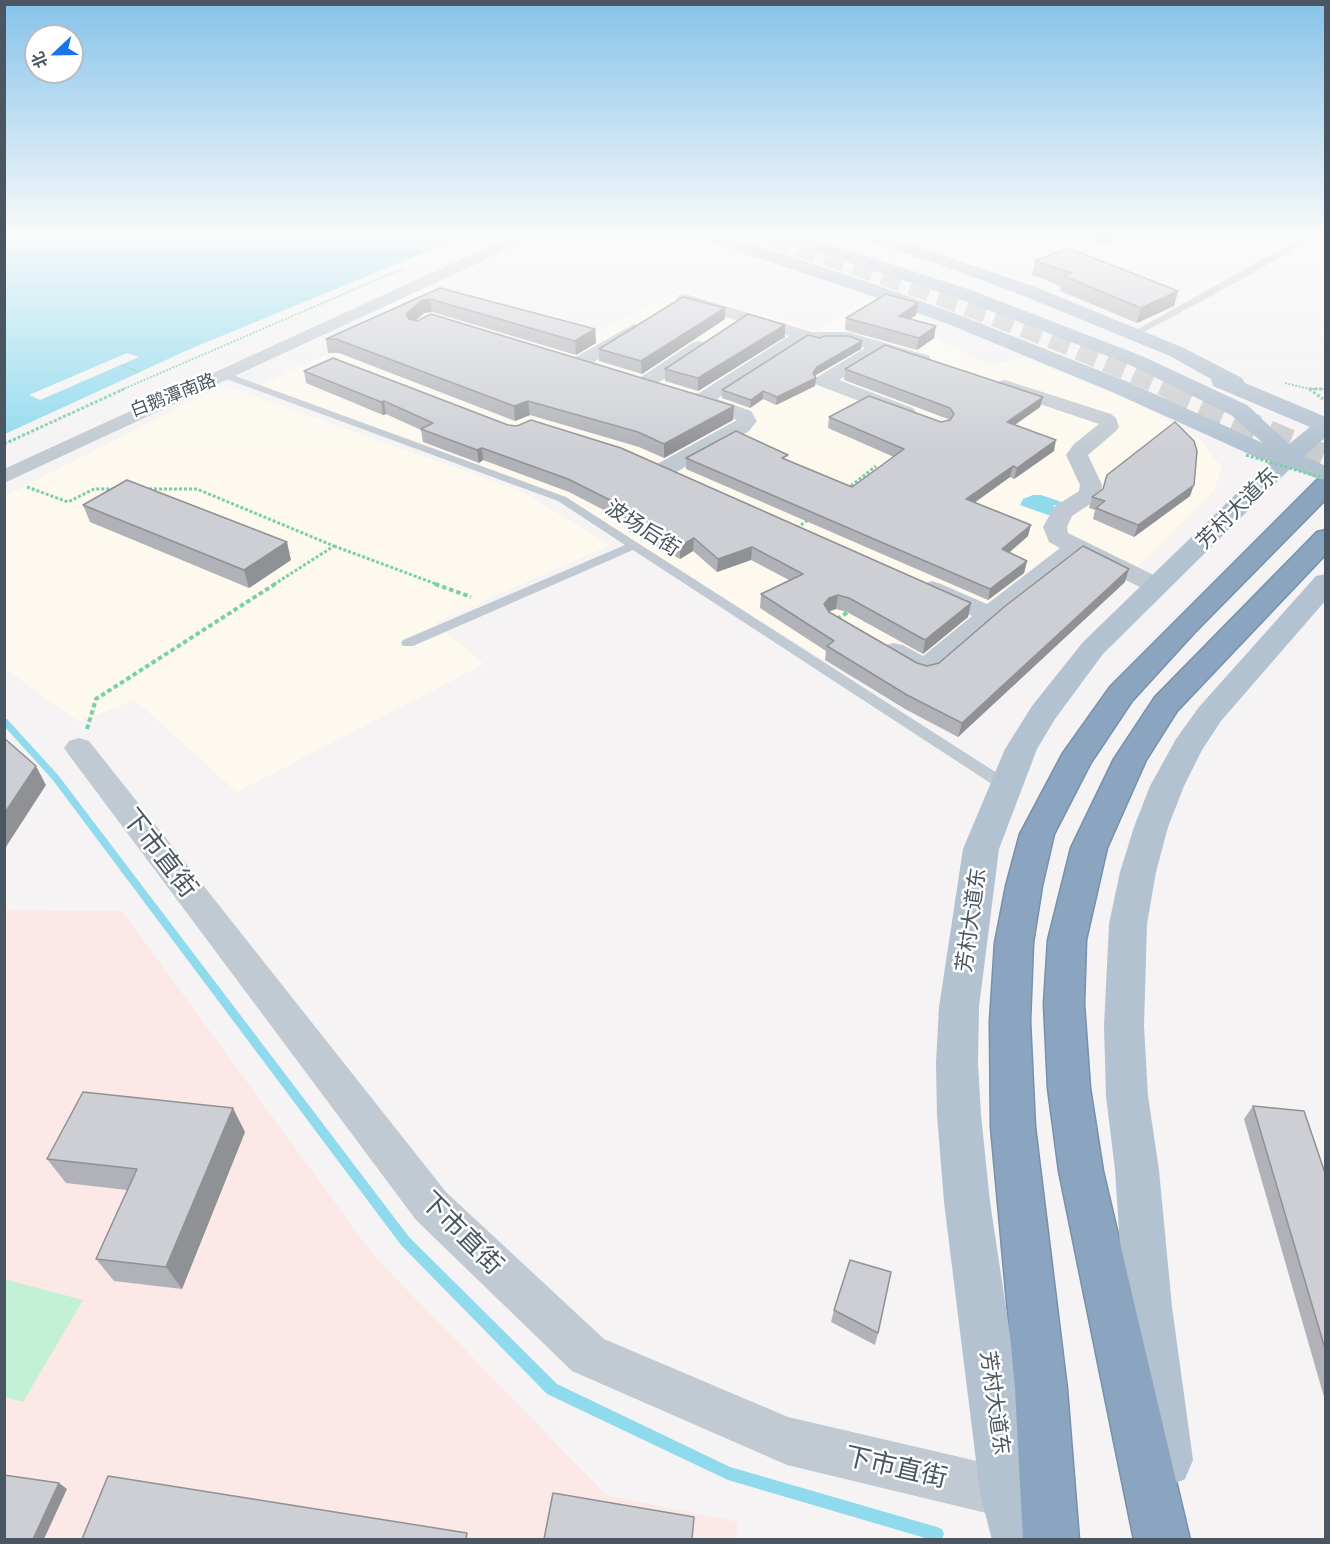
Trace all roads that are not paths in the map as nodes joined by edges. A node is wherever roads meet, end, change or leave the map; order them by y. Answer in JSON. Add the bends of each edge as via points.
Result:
{"nodes":[{"id":1,"x":369,"y":308,"type":"edge"},
{"id":2,"x":667,"y":308,"type":"edge"},
{"id":3,"x":716,"y":308,"type":"edge"},
{"id":4,"x":922,"y":308,"type":"edge"},
{"id":5,"x":1001,"y":308,"type":"edge"},
{"id":6,"x":1045,"y":308,"type":"edge"},
{"id":7,"x":1068,"y":308,"type":"edge"},
{"id":8,"x":1182,"y":308,"type":"edge"},
{"id":9,"x":744,"y":317,"type":"junction"},
{"id":10,"x":1134,"y":334,"type":"junction"},
{"id":11,"x":804,"y":335,"type":"junction"},
{"id":12,"x":880,"y":346,"type":"junction"},
{"id":13,"x":556,"y":357,"type":"edge"},
{"id":14,"x":579,"y":363,"type":"junction"},
{"id":15,"x":936,"y":364,"type":"edge"},
{"id":16,"x":606,"y":371,"type":"edge"},
{"id":17,"x":224,"y":375,"type":"junction"},
{"id":18,"x":626,"y":377,"type":"edge"},
{"id":19,"x":991,"y":382,"type":"edge"},
{"id":20,"x":645,"y":383,"type":"junction"},
{"id":21,"x":1256,"y":396,"type":"junction"},
{"id":22,"x":701,"y":400,"type":"junction"},
{"id":23,"x":919,"y":417,"type":"edge"},
{"id":24,"x":1326,"y":425,"type":"edge"},
{"id":25,"x":1287,"y":458,"type":"junction"},
{"id":26,"x":4,"y":466,"type":"edge"},
{"id":27,"x":4,"y":477,"type":"edge"},
{"id":28,"x":1326,"y":477,"type":"edge"},
{"id":29,"x":685,"y":478,"type":"edge"},
{"id":30,"x":1326,"y":485,"type":"edge"},
{"id":31,"x":1326,"y":538,"type":"edge"},
{"id":32,"x":634,"y":545,"type":"junction"},
{"id":33,"x":1078,"y":546,"type":"junction"},
{"id":34,"x":910,"y":579,"type":"edge"},
{"id":35,"x":1326,"y":582,"type":"edge"},
{"id":36,"x":1157,"y":586,"type":"junction"},
{"id":37,"x":846,"y":613,"type":"edge"},
{"id":38,"x":990,"y":614,"type":"junction"},
{"id":39,"x":408,"y":644,"type":"dead end"},
{"id":40,"x":80,"y":749,"type":"road end"},
{"id":41,"x":1006,"y":786,"type":"junction"},
{"id":42,"x":1007,"y":1493,"type":"junction"},
{"id":43,"x":1020,"y":1539,"type":"edge"},
{"id":44,"x":1051,"y":1539,"type":"edge"},
{"id":45,"x":1162,"y":1539,"type":"edge"},
{"id":46,"x":1175,"y":1539,"type":"edge"}],
"edges":[{"from":1,"to":17,"type":"street"},
{"from":2,"to":14,"type":"street"},
{"from":3,"to":9,"type":"street"},
{"from":4,"to":25,"type":"main road","via":[[1120,387],[1268,454]]},
{"from":5,"to":25,"type":"main road","via":[[1136,360],[1239,410]]},
{"from":6,"to":21,"type":"main road"},
{"from":7,"to":10,"type":"main road"},
{"from":8,"to":10,"type":"lane"},
{"from":9,"to":11,"type":"street"},
{"from":9,"to":20,"type":"street"},
{"from":10,"to":21,"type":"main road","via":[[1177,351]]},
{"from":11,"to":12,"type":"street","via":[[848,338]]},
{"from":11,"to":22,"type":"street"},
{"from":12,"to":15,"type":"street"},
{"from":12,"to":23,"type":"street","via":[[824,381]]},
{"from":13,"to":14,"type":"street"},
{"from":14,"to":16,"type":"street"},
{"from":17,"to":26,"type":"street","name":"白鹅潭南路"},
{"from":17,"to":27,"type":"street","name":"白鹅潭南路"},
{"from":17,"to":32,"type":"lane","name":"波场后街","via":[[562,499]]},
{"from":18,"to":20,"type":"street"},
{"from":19,"to":33,"type":"street","via":[[1109,422],[1109,427],[1077,455],[1091,485],[1090,494],[1062,512],[1055,527],[1057,537]]},
{"from":20,"to":22,"type":"street"},
{"from":21,"to":24,"type":"main road"},
{"from":22,"to":29,"type":"street","via":[[744,415],[747,422],[656,466]]},
{"from":24,"to":25,"type":"main road","name":"芳村大道东"},
{"from":25,"to":28,"type":"main road"},
{"from":25,"to":36,"type":"main road","name":"芳村大道东"},
{"from":30,"to":44,"type":"highway","name":"芳村大道东","via":[[1121,694],[1075,761],[1037,834],[1014,943],[1010,1021],[1013,1127],[1041,1389]]},
{"from":31,"to":45,"type":"highway","via":[[1166,704],[1130,759],[1089,848],[1066,940],[1064,1004],[1069,1088],[1081,1171]]},
{"from":32,"to":39,"type":"lane"},
{"from":32,"to":41,"type":"lane","name":"波场后街"},
{"from":33,"to":36,"type":"street"},
{"from":33,"to":38,"type":"street"},
{"from":34,"to":38,"type":"street"},
{"from":35,"to":46,"type":"main road","via":[[1210,714],[1187,747],[1151,827],[1128,924],[1124,1026],[1127,1096]]},
{"from":36,"to":41,"type":"main road","name":"芳村大道东","via":[[1093,648],[1042,713]]},
{"from":37,"to":38,"type":"street","via":[[925,669]]},
{"from":40,"to":42,"type":"street","name":"下市直街","via":[[431,1206],[588,1356],[787,1441]]},
{"from":41,"to":42,"type":"main road","name":"芳村大道东","via":[[981,849],[964,953],[957,1063],[968,1202]]},
{"from":42,"to":43,"type":"main road","name":"芳村大道东"}]}
